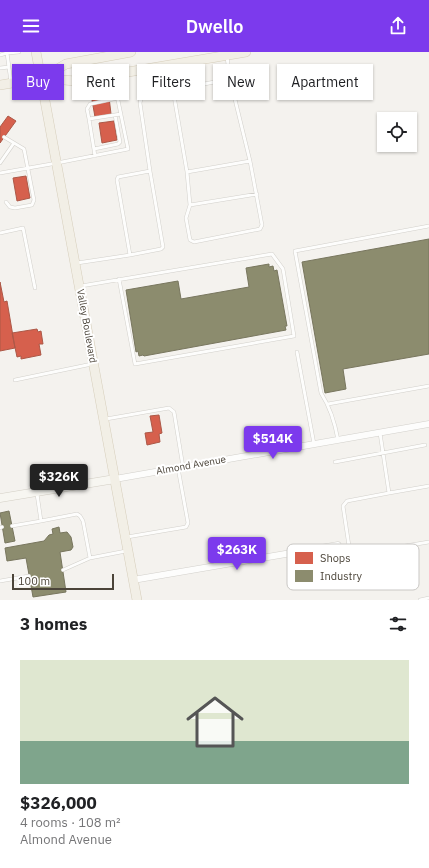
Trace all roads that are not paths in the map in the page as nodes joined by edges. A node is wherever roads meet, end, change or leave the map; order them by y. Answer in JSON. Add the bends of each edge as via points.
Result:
{"nodes":[{"id":1,"x":19,"y":52,"type":"edge"},
{"id":2,"x":36,"y":52,"type":"edge"},
{"id":3,"x":131,"y":52,"type":"edge"},
{"id":4,"x":246,"y":52,"type":"edge"},
{"id":5,"x":7,"y":53,"type":"edge"},
{"id":6,"x":118,"y":53,"type":"edge"},
{"id":7,"x":0,"y":55,"type":"edge"},
{"id":8,"x":226,"y":55,"type":"junction"},
{"id":9,"x":39,"y":64,"type":"edge"},
{"id":10,"x":228,"y":64,"type":"edge"},
{"id":11,"x":64,"y":65,"type":"edge"},
{"id":12,"x":9,"y":67,"type":"junction"},
{"id":13,"x":0,"y":68,"type":"edge"},
{"id":14,"x":129,"y":72,"type":"edge"},
{"id":15,"x":11,"y":84,"type":"joint"},
{"id":16,"x":0,"y":85,"type":"edge"},
{"id":17,"x":46,"y":100,"type":"edge"},
{"id":18,"x":109,"y":100,"type":"edge"},
{"id":19,"x":118,"y":100,"type":"edge"},
{"id":20,"x":141,"y":100,"type":"edge"},
{"id":21,"x":175,"y":100,"type":"edge"},
{"id":22,"x":235,"y":100,"type":"edge"},
{"id":23,"x":121,"y":114,"type":"junction"},
{"id":24,"x":114,"y":115,"type":"junction"},
{"id":25,"x":89,"y":119,"type":"junction"},
{"id":26,"x":4,"y":137,"type":"dead end"},
{"id":27,"x":14,"y":144,"type":"junction"},
{"id":28,"x":94,"y":149,"type":"junction"},
{"id":29,"x":95,"y":156,"type":"junction"},
{"id":30,"x":250,"y":161,"type":"junction"},
{"id":31,"x":0,"y":163,"type":"edge"},
{"id":32,"x":57,"y":163,"type":"junction"},
{"id":33,"x":28,"y":168,"type":"junction"},
{"id":34,"x":150,"y":171,"type":"junction"},
{"id":35,"x":187,"y":172,"type":"junction"},
{"id":36,"x":0,"y":173,"type":"edge"},
{"id":37,"x":257,"y":194,"type":"junction"},
{"id":38,"x":6,"y":202,"type":"dead end"},
{"id":39,"x":190,"y":205,"type":"junction"},
{"id":40,"x":429,"y":226,"type":"edge"},
{"id":41,"x":0,"y":232,"type":"edge"},
{"id":42,"x":130,"y":255,"type":"junction"},
{"id":43,"x":75,"y":263,"type":"junction"},
{"id":44,"x":119,"y":279,"type":"junction"},
{"id":45,"x":80,"y":287,"type":"junction"},
{"id":46,"x":35,"y":288,"type":"dead end"},
{"id":47,"x":297,"y":352,"type":"dead end"},
{"id":48,"x":94,"y":364,"type":"junction"},
{"id":49,"x":15,"y":380,"type":"dead end"},
{"id":50,"x":429,"y":386,"type":"edge"},
{"id":51,"x":328,"y":404,"type":"junction"},
{"id":52,"x":104,"y":420,"type":"junction"},
{"id":53,"x":429,"y":424,"type":"edge"},
{"id":54,"x":380,"y":433,"type":"junction"},
{"id":55,"x":338,"y":440,"type":"junction"},
{"id":56,"x":314,"y":444,"type":"junction"},
{"id":57,"x":425,"y":445,"type":"dead end"},
{"id":58,"x":383,"y":453,"type":"junction"},
{"id":59,"x":336,"y":462,"type":"dead end"},
{"id":60,"x":181,"y":467,"type":"junction"},
{"id":61,"x":115,"y":479,"type":"junction"},
{"id":62,"x":429,"y":486,"type":"edge"},
{"id":63,"x":37,"y":492,"type":"junction"},
{"id":64,"x":389,"y":493,"type":"junction"},
{"id":65,"x":0,"y":498,"type":"edge"},
{"id":66,"x":41,"y":521,"type":"junction"},
{"id":67,"x":12,"y":526,"type":"dead end"},
{"id":68,"x":125,"y":538,"type":"junction"},
{"id":69,"x":429,"y":542,"type":"edge"},
{"id":70,"x":349,"y":544,"type":"edge"},
{"id":71,"x":417,"y":544,"type":"edge"},
{"id":72,"x":128,"y":551,"type":"junction"},
{"id":73,"x":287,"y":554,"type":"edge"},
{"id":74,"x":90,"y":558,"type":"junction"},
{"id":75,"x":62,"y":570,"type":"dead end"},
{"id":76,"x":29,"y":576,"type":"dead end"},
{"id":77,"x":133,"y":580,"type":"junction"},
{"id":78,"x":0,"y":581,"type":"edge"},
{"id":79,"x":429,"y":598,"type":"edge"},
{"id":80,"x":137,"y":600,"type":"edge"},
{"id":81,"x":420,"y":600,"type":"edge"}],
"edges":[{"from":1,"to":5,"type":"lane"},
{"from":2,"to":9,"type":"main road","name":"Valley Boulevard"},
{"from":3,"to":6,"type":"main road"},
{"from":4,"to":8,"type":"main road"},
{"from":5,"to":7,"type":"lane"},
{"from":5,"to":12,"type":"lane"},
{"from":6,"to":11,"type":"main road"},
{"from":8,"to":10,"type":"lane"},
{"from":8,"to":14,"type":"main road"},
{"from":12,"to":13,"type":"lane"},
{"from":12,"to":15,"type":"lane"},
{"from":15,"to":16,"type":"main road"},
{"from":17,"to":32,"type":"main road","name":"Valley Boulevard"},
{"from":18,"to":25,"type":"lane","via":[[90,104],[87,109]]},
{"from":19,"to":23,"type":"lane"},
{"from":20,"to":34,"type":"lane"},
{"from":21,"to":35,"type":"lane"},
{"from":22,"to":30,"type":"lane"},
{"from":23,"to":24,"type":"lane"},
{"from":23,"to":29,"type":"lane","via":[[128,149]]},
{"from":24,"to":25,"type":"lane"},
{"from":24,"to":28,"type":"lane","via":[[120,142]]},
{"from":25,"to":28,"type":"lane"},
{"from":26,"to":27,"type":"lane"},
{"from":27,"to":31,"type":"lane"},
{"from":27,"to":33,"type":"lane","via":[[24,149]]},
{"from":28,"to":29,"type":"lane"},
{"from":29,"to":32,"type":"lane"},
{"from":30,"to":35,"type":"lane"},
{"from":30,"to":37,"type":"lane"},
{"from":32,"to":33,"type":"lane"},
{"from":32,"to":43,"type":"main road","name":"Valley Boulevard"},
{"from":33,"to":36,"type":"lane"},
{"from":33,"to":38,"type":"lane","via":[[34,200],[32,205],[14,208]]},
{"from":34,"to":42,"type":"lane","via":[[163,247]]},
{"from":34,"to":42,"type":"lane","via":[[118,177],[117,180]]},
{"from":35,"to":39,"type":"lane"},
{"from":37,"to":39,"type":"lane"},
{"from":37,"to":39,"type":"lane","via":[[262,225],[260,229],[194,242],[190,240],[186,218]]},
{"from":40,"to":51,"type":"lane","via":[[295,251],[320,393]]},
{"from":41,"to":46,"type":"lane","via":[[24,228]]},
{"from":42,"to":43,"type":"lane"},
{"from":43,"to":45,"type":"main road","name":"Valley Boulevard"},
{"from":44,"to":44,"type":"lane","via":[[272,254],[283,269],[294,336],[135,364]]},
{"from":44,"to":45,"type":"lane"},
{"from":45,"to":48,"type":"main road","name":"Valley Boulevard"},
{"from":47,"to":56,"type":"lane"},
{"from":48,"to":49,"type":"lane"},
{"from":48,"to":52,"type":"main road","name":"Valley Boulevard"},
{"from":50,"to":51,"type":"lane"},
{"from":51,"to":55,"type":"lane"},
{"from":52,"to":60,"type":"lane","via":[[169,408],[174,412]]},
{"from":52,"to":61,"type":"main road","name":"Valley Boulevard"},
{"from":53,"to":54,"type":"street","name":"Almond Avenue"},
{"from":54,"to":55,"type":"street","name":"Almond Avenue"},
{"from":54,"to":58,"type":"lane"},
{"from":55,"to":56,"type":"street","name":"Almond Avenue"},
{"from":56,"to":60,"type":"street","name":"Almond Avenue"},
{"from":57,"to":58,"type":"lane"},
{"from":58,"to":59,"type":"lane"},
{"from":58,"to":64,"type":"lane"},
{"from":60,"to":61,"type":"street","name":"Almond Avenue"},
{"from":60,"to":68,"type":"lane","via":[[188,523],[186,527]]},
{"from":61,"to":63,"type":"street","name":"Almond Avenue"},
{"from":61,"to":68,"type":"main road","name":"Valley Boulevard"},
{"from":62,"to":64,"type":"lane"},
{"from":63,"to":65,"type":"street","name":"Almond Avenue"},
{"from":63,"to":66,"type":"lane"},
{"from":64,"to":70,"type":"lane","via":[[347,501],[343,506]]},
{"from":66,"to":67,"type":"lane"},
{"from":66,"to":74,"type":"lane","via":[[77,514],[80,516]]},
{"from":68,"to":72,"type":"main road","name":"Valley Boulevard"},
{"from":69,"to":71,"type":"lane"},
{"from":72,"to":74,"type":"lane"},
{"from":72,"to":77,"type":"main road","name":"Valley Boulevard"},
{"from":73,"to":77,"type":"street"},
{"from":74,"to":75,"type":"lane"},
{"from":76,"to":78,"type":"lane"},
{"from":77,"to":80,"type":"main road","name":"Valley Boulevard"},
{"from":79,"to":81,"type":"lane"}]}
